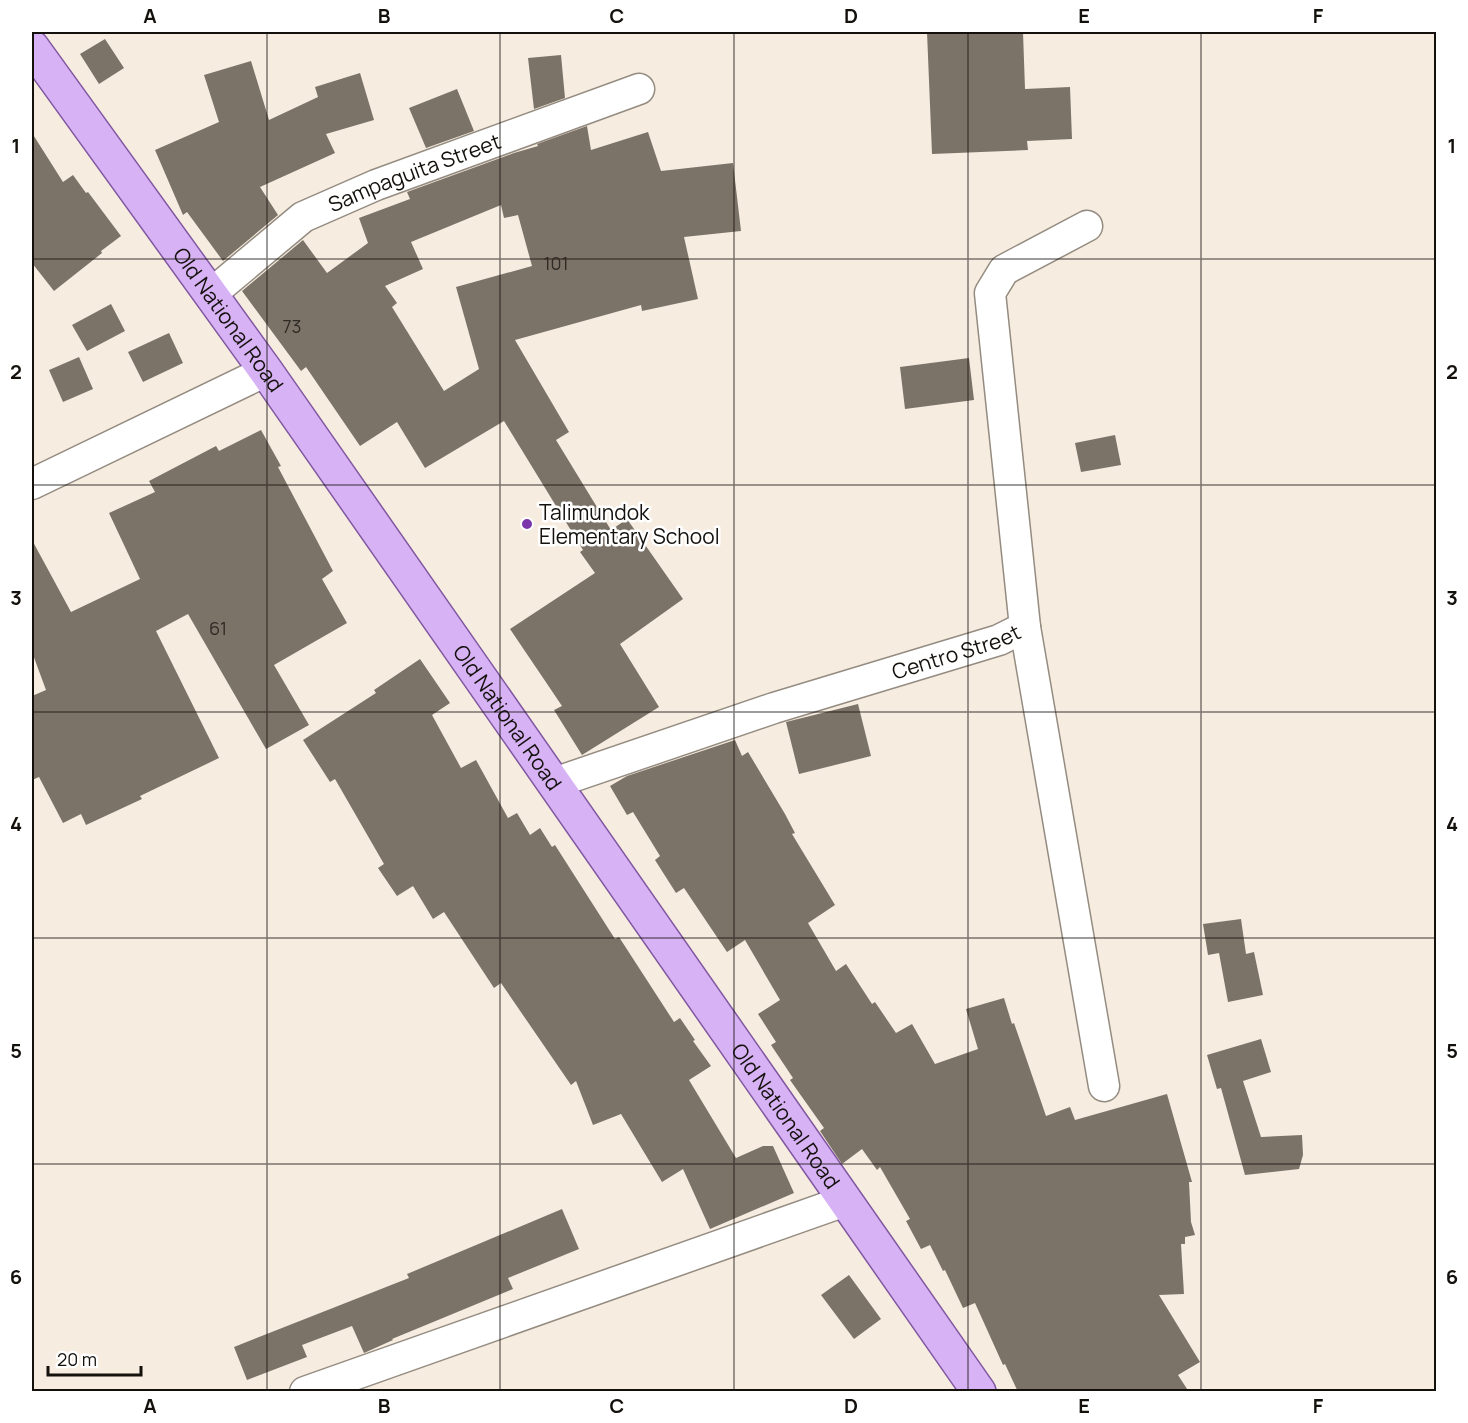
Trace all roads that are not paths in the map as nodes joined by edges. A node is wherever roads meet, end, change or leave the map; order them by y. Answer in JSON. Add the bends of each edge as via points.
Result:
{"nodes":[{"id":1,"x":32,"y":47,"type":"edge"},
{"id":2,"x":639,"y":89,"type":"dead end"},
{"id":3,"x":1087,"y":226,"type":"dead end"},
{"id":4,"x":211,"y":294,"type":"junction"},
{"id":5,"x":266,"y":371,"type":"junction"},
{"id":6,"x":32,"y":484,"type":"edge"},
{"id":7,"x":1025,"y":627,"type":"junction"},
{"id":8,"x":554,"y":783,"type":"junction"},
{"id":9,"x":1104,"y":1086,"type":"dead end"},
{"id":10,"x":846,"y":1201,"type":"junction"},
{"id":11,"x":305,"y":1392,"type":"edge"},
{"id":12,"x":979,"y":1392,"type":"edge"}],
"edges":[{"from":1,"to":4,"type":"main road","name":"Old National Road"},
{"from":2,"to":4,"type":"street","name":"Sampaguita Street","via":[[376,185],[303,217]]},
{"from":3,"to":7,"type":"street","name":"Centro Street","via":[[1004,270],[990,293]]},
{"from":4,"to":5,"type":"main road","name":"Old National Road"},
{"from":5,"to":6,"type":"street"},
{"from":5,"to":8,"type":"main road","name":"Old National Road"},
{"from":7,"to":8,"type":"street","name":"Centro Street","via":[[999,640],[774,708]]},
{"from":7,"to":9,"type":"street"},
{"from":8,"to":10,"type":"main road","name":"Old National Road"},
{"from":10,"to":11,"type":"street"},
{"from":10,"to":12,"type":"main road","name":"Old National Road"}]}
